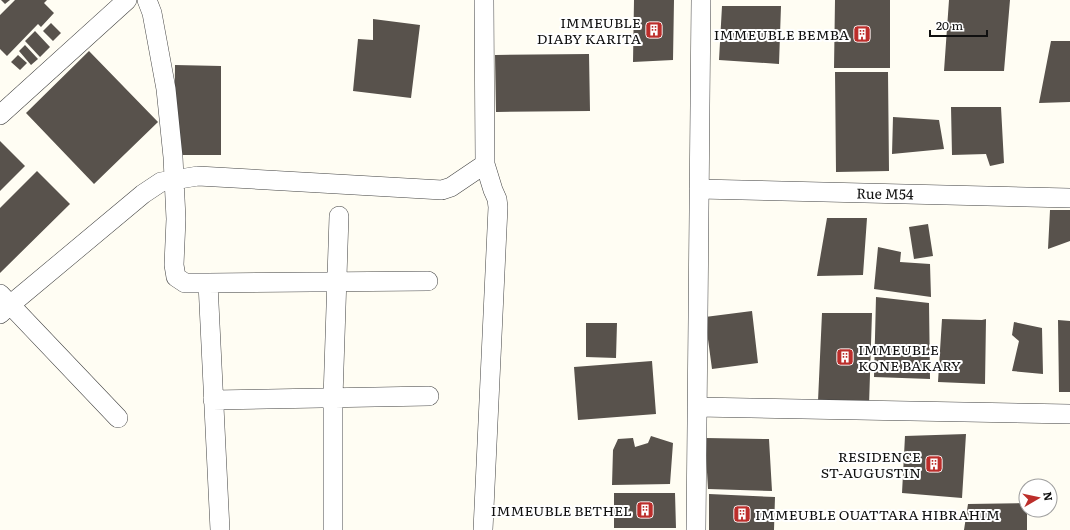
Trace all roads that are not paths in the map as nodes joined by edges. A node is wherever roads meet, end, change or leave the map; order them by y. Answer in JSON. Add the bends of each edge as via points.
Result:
{"nodes":[{"id":1,"x":127,"y":0,"type":"edge"},
{"id":2,"x":147,"y":0,"type":"edge"},
{"id":3,"x":484,"y":0,"type":"edge"},
{"id":4,"x":701,"y":0,"type":"edge"},
{"id":5,"x":0,"y":115,"type":"edge"},
{"id":6,"x":485,"y":164,"type":"junction"},
{"id":7,"x":174,"y":180,"type":"junction"},
{"id":8,"x":699,"y":189,"type":"junction"},
{"id":9,"x":1070,"y":198,"type":"edge"},
{"id":10,"x":339,"y":216,"type":"dead end"},
{"id":11,"x":428,"y":281,"type":"dead end"},
{"id":12,"x":338,"y":282,"type":"junction"},
{"id":13,"x":208,"y":283,"type":"junction"},
{"id":14,"x":3,"y":304,"type":"edge"},
{"id":15,"x":429,"y":396,"type":"dead end"},
{"id":16,"x":334,"y":398,"type":"junction"},
{"id":17,"x":213,"y":400,"type":"junction"},
{"id":18,"x":698,"y":407,"type":"junction"},
{"id":19,"x":1070,"y":414,"type":"edge"},
{"id":20,"x":118,"y":418,"type":"dead end"},
{"id":21,"x":220,"y":530,"type":"edge"},
{"id":22,"x":333,"y":530,"type":"edge"},
{"id":23,"x":483,"y":530,"type":"edge"},
{"id":24,"x":696,"y":530,"type":"edge"}],
"edges":[{"from":1,"to":5,"type":"street"},
{"from":2,"to":7,"type":"street","via":[[152,13],[166,89]]},
{"from":3,"to":6,"type":"street"},
{"from":4,"to":8,"type":"street"},
{"from":6,"to":7,"type":"street","via":[[451,187],[442,190],[198,176]]},
{"from":6,"to":23,"type":"street","via":[[498,207]]},
{"from":7,"to":13,"type":"street","via":[[176,277],[186,283]]},
{"from":7,"to":14,"type":"street","via":[[161,182],[143,194]]},
{"from":8,"to":9,"type":"street","name":"Rue M54"},
{"from":8,"to":18,"type":"street"},
{"from":10,"to":12,"type":"street"},
{"from":11,"to":12,"type":"street"},
{"from":12,"to":13,"type":"street"},
{"from":12,"to":16,"type":"street"},
{"from":13,"to":17,"type":"street"},
{"from":14,"to":20,"type":"street"},
{"from":15,"to":16,"type":"street"},
{"from":16,"to":17,"type":"street"},
{"from":16,"to":22,"type":"street"},
{"from":17,"to":21,"type":"street"},
{"from":18,"to":19,"type":"street"},
{"from":18,"to":24,"type":"street"}]}
